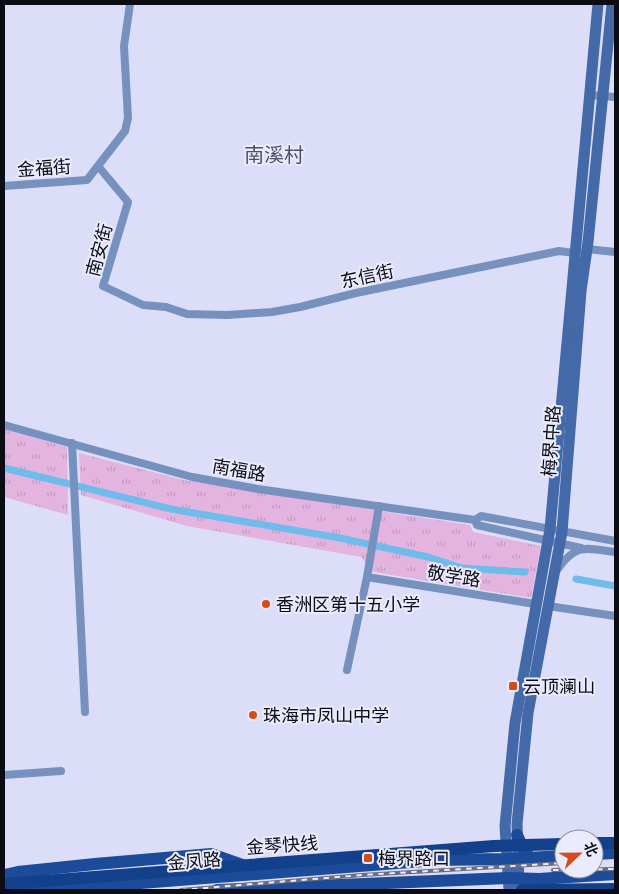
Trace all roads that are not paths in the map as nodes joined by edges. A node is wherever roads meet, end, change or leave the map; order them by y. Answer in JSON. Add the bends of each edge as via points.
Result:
{"nodes":[{"id":1,"x":130,"y":4,"type":"edge"},
{"id":2,"x":598,"y":4,"type":"edge"},
{"id":3,"x":612,"y":4,"type":"edge"},
{"id":4,"x":589,"y":95,"type":"junction"},
{"id":5,"x":609,"y":97,"type":"edge"},
{"id":6,"x":98,"y":166,"type":"junction"},
{"id":7,"x":4,"y":186,"type":"edge"},
{"id":8,"x":587,"y":249,"type":"junction"},
{"id":9,"x":615,"y":252,"type":"edge"},
{"id":10,"x":574,"y":253,"type":"junction"},
{"id":11,"x":166,"y":307,"type":"joint"},
{"id":12,"x":4,"y":424,"type":"edge"},
{"id":13,"x":72,"y":443,"type":"junction"},
{"id":14,"x":379,"y":506,"type":"junction"},
{"id":15,"x":475,"y":520,"type":"junction"},
{"id":16,"x":550,"y":529,"type":"junction"},
{"id":17,"x":562,"y":532,"type":"junction"},
{"id":18,"x":547,"y":541,"type":"junction"},
{"id":19,"x":615,"y":541,"type":"edge"},
{"id":20,"x":559,"y":544,"type":"junction"},
{"id":21,"x":581,"y":548,"type":"junction"},
{"id":22,"x":615,"y":552,"type":"edge"},
{"id":23,"x":554,"y":574,"type":"junction"},
{"id":24,"x":367,"y":577,"type":"junction"},
{"id":25,"x":535,"y":604,"type":"junction"},
{"id":26,"x":548,"y":606,"type":"junction"},
{"id":27,"x":615,"y":616,"type":"edge"},
{"id":28,"x":532,"y":626,"type":"junction"},
{"id":29,"x":544,"y":628,"type":"junction"},
{"id":30,"x":347,"y":670,"type":"dead end"},
{"id":31,"x":85,"y":712,"type":"dead end"},
{"id":32,"x":61,"y":771,"type":"dead end"},
{"id":33,"x":4,"y":775,"type":"edge"},
{"id":34,"x":517,"y":835,"type":"junction"},
{"id":35,"x":554,"y":844,"type":"edge"},
{"id":36,"x":554,"y":857,"type":"edge"},
{"id":37,"x":536,"y":858,"type":"junction"},
{"id":38,"x":512,"y":859,"type":"junction"},
{"id":39,"x":267,"y":873,"type":"junction"},
{"id":40,"x":615,"y":874,"type":"edge"},
{"id":41,"x":4,"y":876,"type":"edge"},
{"id":42,"x":4,"y":884,"type":"edge"},
{"id":43,"x":517,"y":886,"type":"edge"},
{"id":44,"x":284,"y":889,"type":"edge"},
{"id":45,"x":615,"y":889,"type":"edge"},
{"id":46,"x":6,"y":890,"type":"edge"},
{"id":47,"x":217,"y":890,"type":"edge"}],
"edges":[{"from":1,"to":6,"type":"street","via":[[124,46],[128,118],[125,131]]},
{"from":2,"to":4,"type":"main road","name":"梅界中路"},
{"from":3,"to":5,"type":"main road","name":"梅界中路"},
{"from":4,"to":5,"type":"street"},
{"from":4,"to":10,"type":"main road","name":"梅界中路"},
{"from":5,"to":8,"type":"main road","name":"梅界中路"},
{"from":6,"to":7,"type":"street","name":"金福街","via":[[87,180]]},
{"from":6,"to":11,"type":"street","name":"南安街","via":[[128,202],[103,286],[144,305]]},
{"from":8,"to":9,"type":"street"},
{"from":8,"to":17,"type":"main road","name":"梅界中路"},
{"from":10,"to":11,"type":"street","name":"东信街","via":[[559,251],[272,312],[188,314]]},
{"from":10,"to":16,"type":"main road","name":"梅界中路"},
{"from":12,"to":13,"type":"street","name":"南福路"},
{"from":13,"to":14,"type":"street","name":"南福路","via":[[192,477]]},
{"from":13,"to":31,"type":"street"},
{"from":14,"to":15,"type":"street","name":"南福路"},
{"from":14,"to":24,"type":"street"},
{"from":15,"to":16,"type":"street","via":[[481,516]]},
{"from":15,"to":18,"type":"street","via":[[478,525]]},
{"from":16,"to":17,"type":"street"},
{"from":16,"to":18,"type":"main road","name":"梅界中路"},
{"from":17,"to":19,"type":"street"},
{"from":17,"to":20,"type":"main road","name":"梅界中路"},
{"from":18,"to":20,"type":"street"},
{"from":18,"to":25,"type":"main road","name":"梅界中路"},
{"from":20,"to":21,"type":"street"},
{"from":20,"to":23,"type":"main road","name":"梅界中路"},
{"from":21,"to":22,"type":"street"},
{"from":21,"to":23,"type":"street","via":[[565,558]]},
{"from":23,"to":26,"type":"main road","name":"梅界中路"},
{"from":24,"to":25,"type":"street","name":"敬学路"},
{"from":24,"to":30,"type":"street"},
{"from":25,"to":28,"type":"main road","name":"梅界中路"},
{"from":26,"to":27,"type":"street"},
{"from":26,"to":29,"type":"main road","name":"梅界中路"},
{"from":28,"to":29,"type":"street"},
{"from":28,"to":38,"type":"main road","name":"梅界中路","via":[[516,723],[505,826]]},
{"from":29,"to":34,"type":"main road","name":"梅界中路","via":[[528,713]]},
{"from":32,"to":33,"type":"street"},
{"from":34,"to":37,"type":"main road","via":[[525,852]]},
{"from":34,"to":38,"type":"main road","name":"梅界中路"},
{"from":35,"to":42,"type":"highway","name":"金琴快线"},
{"from":36,"to":37,"type":"main road","name":"金凤路"},
{"from":37,"to":38,"type":"main road","name":"金凤路"},
{"from":38,"to":39,"type":"main road","name":"金凤路","via":[[436,860]]},
{"from":38,"to":43,"type":"main road","name":"梅界中路"},
{"from":39,"to":41,"type":"main road","via":[[211,854]]},
{"from":39,"to":46,"type":"main road","name":"金凤路"},
{"from":40,"to":43,"type":"main road","via":[[539,879]]},
{"from":43,"to":44,"type":"main road","name":"金凤路"},
{"from":43,"to":45,"type":"highway"},
{"from":44,"to":47,"type":"main road","name":"金凤路"}]}
